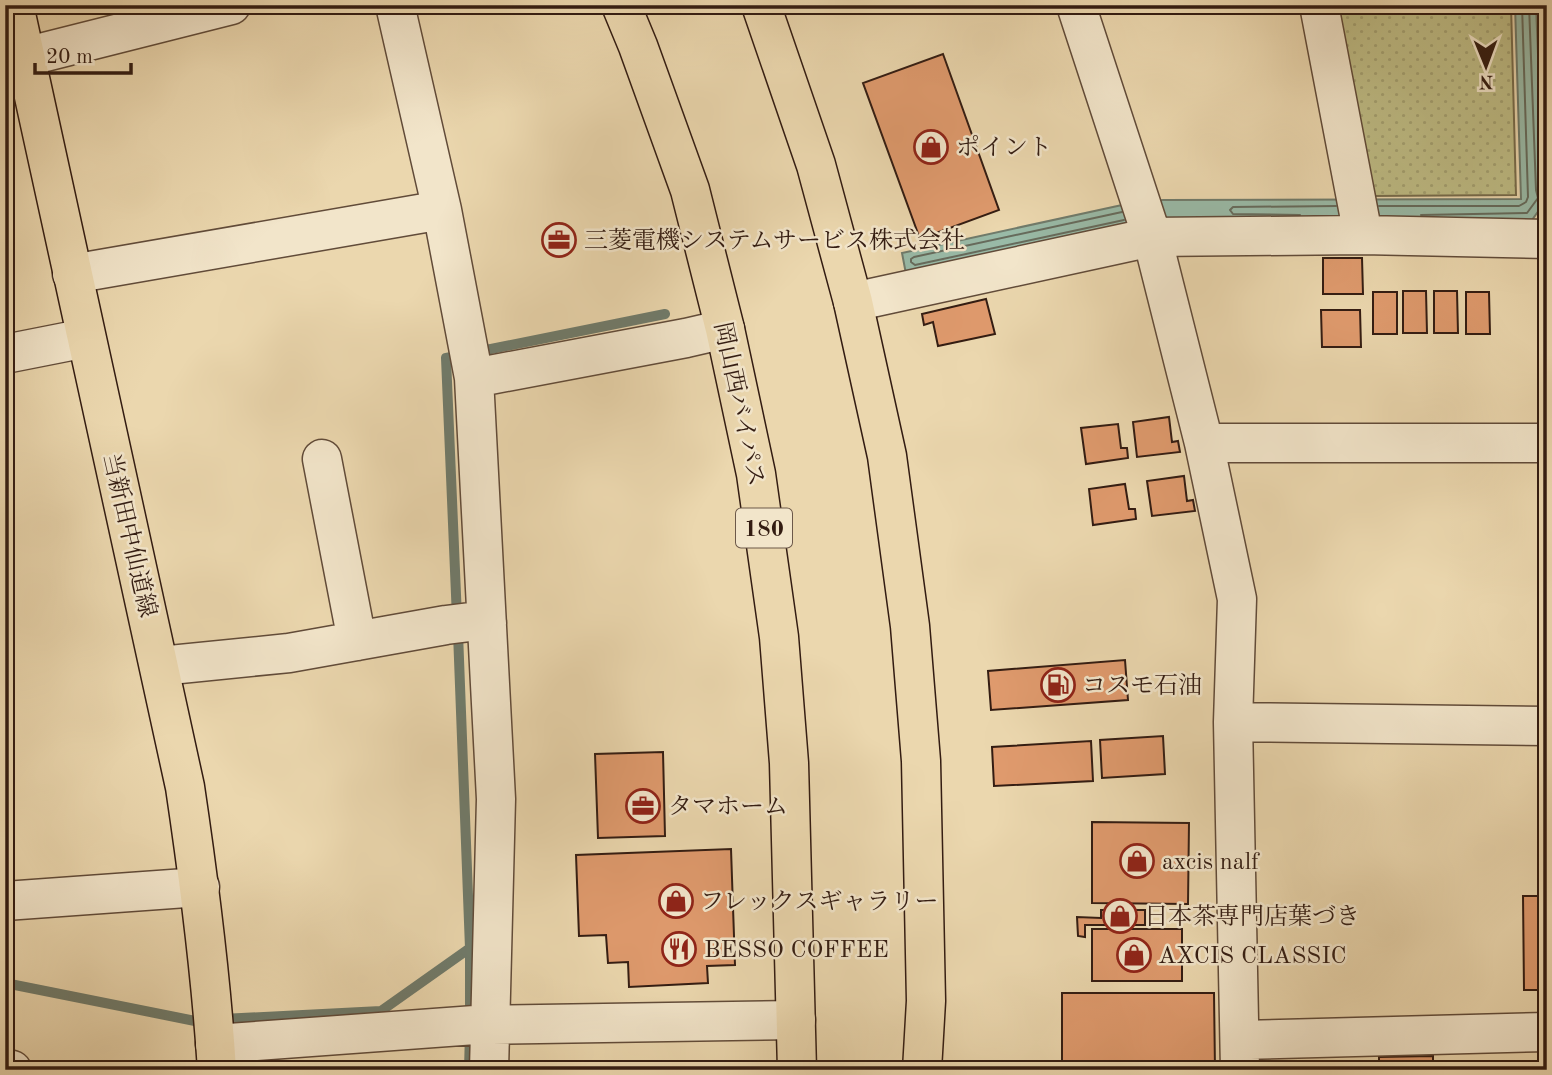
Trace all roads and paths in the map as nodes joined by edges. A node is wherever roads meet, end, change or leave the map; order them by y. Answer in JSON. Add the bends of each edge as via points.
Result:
{"nodes":[{"id":1,"x":14,"y":5,"type":"edge"},
{"id":2,"x":231,"y":5,"type":"edge"},
{"id":3,"x":395,"y":5,"type":"edge"},
{"id":4,"x":621,"y":5,"type":"edge"},
{"id":5,"x":761,"y":5,"type":"edge"},
{"id":6,"x":1076,"y":5,"type":"edge"},
{"id":7,"x":1319,"y":5,"type":"edge"},
{"id":8,"x":25,"y":57,"type":"junction"},
{"id":9,"x":442,"y":210,"type":"junction"},
{"id":10,"x":1360,"y":218,"type":"junction"},
{"id":11,"x":1148,"y":224,"type":"junction"},
{"id":12,"x":1547,"y":239,"type":"edge"},
{"id":13,"x":72,"y":274,"type":"junction"},
{"id":14,"x":853,"y":302,"type":"junction"},
{"id":15,"x":725,"y":329,"type":"junction"},
{"id":16,"x":76,"y":340,"type":"junction"},
{"id":17,"x":5,"y":354,"type":"edge"},
{"id":18,"x":471,"y":363,"type":"junction"},
{"id":19,"x":1204,"y":443,"type":"junction"},
{"id":20,"x":1547,"y":443,"type":"edge"},
{"id":21,"x":322,"y":459,"type":"dead end"},
{"id":22,"x":468,"y":624,"type":"junction"},
{"id":23,"x":357,"y":641,"type":"junction"},
{"id":24,"x":160,"y":667,"type":"junction"},
{"id":25,"x":1233,"y":722,"type":"junction"},
{"id":26,"x":1547,"y":726,"type":"edge"},
{"id":27,"x":187,"y":888,"type":"junction"},
{"id":28,"x":5,"y":901,"type":"edge"},
{"id":29,"x":796,"y":1020,"type":"junction"},
{"id":30,"x":475,"y":1025,"type":"junction"},
{"id":31,"x":1547,"y":1032,"type":"edge"},
{"id":32,"x":215,"y":1040,"type":"edge"},
{"id":33,"x":1240,"y":1055,"type":"edge"},
{"id":34,"x":5,"y":1068,"type":"edge"},
{"id":35,"x":12,"y":1070,"type":"edge"},
{"id":36,"x":489,"y":1070,"type":"edge"},
{"id":37,"x":797,"y":1070,"type":"edge"},
{"id":38,"x":922,"y":1070,"type":"edge"}],
"edges":[{"from":1,"to":8,"type":"main road","name":"当新田中仙道線"},
{"from":2,"to":8,"type":"street"},
{"from":3,"to":9,"type":"street"},
{"from":4,"to":15,"type":"main road","name":"岡山西バイパス","number":"180","via":[[690,190]]},
{"from":5,"to":14,"type":"main road","via":[[816,164]]},
{"from":6,"to":11,"type":"street"},
{"from":7,"to":10,"type":"street"},
{"from":8,"to":13,"type":"main road","name":"当新田中仙道線"},
{"from":9,"to":13,"type":"street"},
{"from":9,"to":18,"type":"street"},
{"from":10,"to":11,"type":"street"},
{"from":10,"to":12,"type":"street"},
{"from":11,"to":14,"type":"street"},
{"from":11,"to":19,"type":"street"},
{"from":13,"to":16,"type":"main road","name":"当新田中仙道線"},
{"from":14,"to":38,"type":"main road","via":[[887,456],[910,626],[920,761],[926,1000]]},
{"from":15,"to":18,"type":"street","via":[[685,338]]},
{"from":15,"to":29,"type":"main road","name":"岡山西バイパス","number":"180","via":[[756,474],[779,637],[789,763]]},
{"from":16,"to":17,"type":"street"},
{"from":16,"to":24,"type":"main road","name":"当新田中仙道線"},
{"from":18,"to":22,"type":"street"},
{"from":19,"to":20,"type":"street"},
{"from":19,"to":25,"type":"street","via":[[1237,599]]},
{"from":21,"to":23,"type":"street"},
{"from":22,"to":23,"type":"street"},
{"from":22,"to":30,"type":"street","via":[[496,799]]},
{"from":23,"to":24,"type":"street"},
{"from":24,"to":27,"type":"main road","name":"当新田中仙道線","via":[[185,787]]},
{"from":25,"to":26,"type":"street"},
{"from":25,"to":33,"type":"street"},
{"from":27,"to":28,"type":"street"},
{"from":27,"to":32,"type":"main road","name":"当新田中仙道線"},
{"from":29,"to":30,"type":"street"},
{"from":29,"to":37,"type":"main road","name":"岡山西バイパス","number":"180"},
{"from":30,"to":32,"type":"street"},
{"from":30,"to":36,"type":"street"},
{"from":31,"to":33,"type":"street"},
{"from":34,"to":35,"type":"street"}]}
